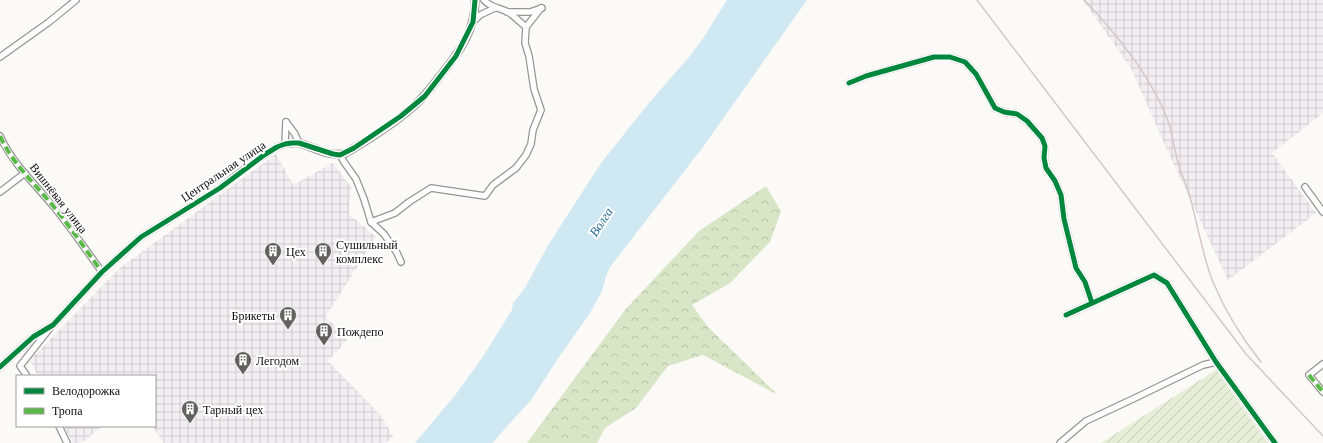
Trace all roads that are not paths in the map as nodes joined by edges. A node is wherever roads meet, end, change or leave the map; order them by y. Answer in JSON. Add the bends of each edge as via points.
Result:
{"nodes":[{"id":1,"x":76,"y":0,"type":"edge"},
{"id":2,"x":475,"y":0,"type":"edge"},
{"id":3,"x":484,"y":0,"type":"edge"},
{"id":4,"x":495,"y":8,"type":"junction"},
{"id":5,"x":507,"y":12,"type":"junction"},
{"id":6,"x":473,"y":22,"type":"junction"},
{"id":7,"x":526,"y":27,"type":"junction"},
{"id":8,"x":0,"y":57,"type":"edge"},
{"id":9,"x":849,"y":83,"type":"dead end"},
{"id":10,"x":0,"y":136,"type":"edge"},
{"id":11,"x":299,"y":143,"type":"junction"},
{"id":12,"x":285,"y":144,"type":"junction"},
{"id":13,"x":340,"y":155,"type":"junction"},
{"id":14,"x":25,"y":173,"type":"junction"},
{"id":15,"x":1305,"y":187,"type":"dead end"},
{"id":16,"x":0,"y":192,"type":"edge"},
{"id":17,"x":1323,"y":212,"type":"edge"},
{"id":18,"x":371,"y":222,"type":"junction"},
{"id":19,"x":401,"y":262,"type":"dead end"},
{"id":20,"x":102,"y":272,"type":"junction"},
{"id":21,"x":1092,"y":303,"type":"junction"},
{"id":22,"x":1066,"y":315,"type":"dead end"},
{"id":23,"x":53,"y":324,"type":"junction"},
{"id":24,"x":1216,"y":362,"type":"junction"},
{"id":25,"x":1323,"y":364,"type":"edge"},
{"id":26,"x":0,"y":367,"type":"edge"},
{"id":27,"x":26,"y":375,"type":"edge"},
{"id":28,"x":1323,"y":392,"type":"edge"},
{"id":29,"x":59,"y":427,"type":"edge"},
{"id":30,"x":67,"y":443,"type":"edge"},
{"id":31,"x":1060,"y":443,"type":"edge"},
{"id":32,"x":1275,"y":443,"type":"edge"}],
"edges":[{"from":1,"to":8,"type":"street"},
{"from":2,"to":6,"type":"street"},
{"from":3,"to":4,"type":"street"},
{"from":4,"to":5,"type":"street"},
{"from":4,"to":6,"type":"street","via":[[480,15]]},
{"from":5,"to":7,"type":"street"},
{"from":5,"to":7,"type":"street","via":[[530,12],[542,8]]},
{"from":6,"to":13,"type":"street","via":[[456,56],[425,96],[401,116]]},
{"from":7,"to":18,"type":"street","via":[[525,43],[541,110],[533,130],[531,144],[516,168],[493,185],[485,196],[431,188],[395,213]]},
{"from":9,"to":21,"type":"street","via":[[934,56],[950,57],[965,62],[976,74],[995,108],[1017,114],[1042,138],[1046,168],[1061,195],[1076,268],[1085,282]]},
{"from":10,"to":14,"type":"street","name":"Вишнёвая улица","via":[[5,147]]},
{"from":11,"to":12,"type":"street","name":"Центральная улица"},
{"from":11,"to":12,"type":"street","via":[[286,122]]},
{"from":11,"to":13,"type":"street","name":"Центральная улица"},
{"from":12,"to":20,"type":"street","name":"Центральная улица","via":[[264,155],[220,188],[142,237]]},
{"from":13,"to":18,"type":"street","via":[[356,179]]},
{"from":14,"to":16,"type":"street"},
{"from":14,"to":20,"type":"street","name":"Вишнёвая улица"},
{"from":15,"to":17,"type":"street"},
{"from":18,"to":19,"type":"street","via":[[384,234]]},
{"from":20,"to":23,"type":"street","name":"Центральная улица"},
{"from":21,"to":22,"type":"street"},
{"from":21,"to":24,"type":"street","via":[[1154,275],[1167,283]]},
{"from":23,"to":26,"type":"street","name":"Центральная улица","via":[[33,337]]},
{"from":23,"to":27,"type":"street","via":[[20,366]]},
{"from":24,"to":31,"type":"street","via":[[1203,365],[1086,420]]},
{"from":24,"to":32,"type":"street"},
{"from":25,"to":28,"type":"street","via":[[1309,375]]},
{"from":29,"to":30,"type":"street"}]}
